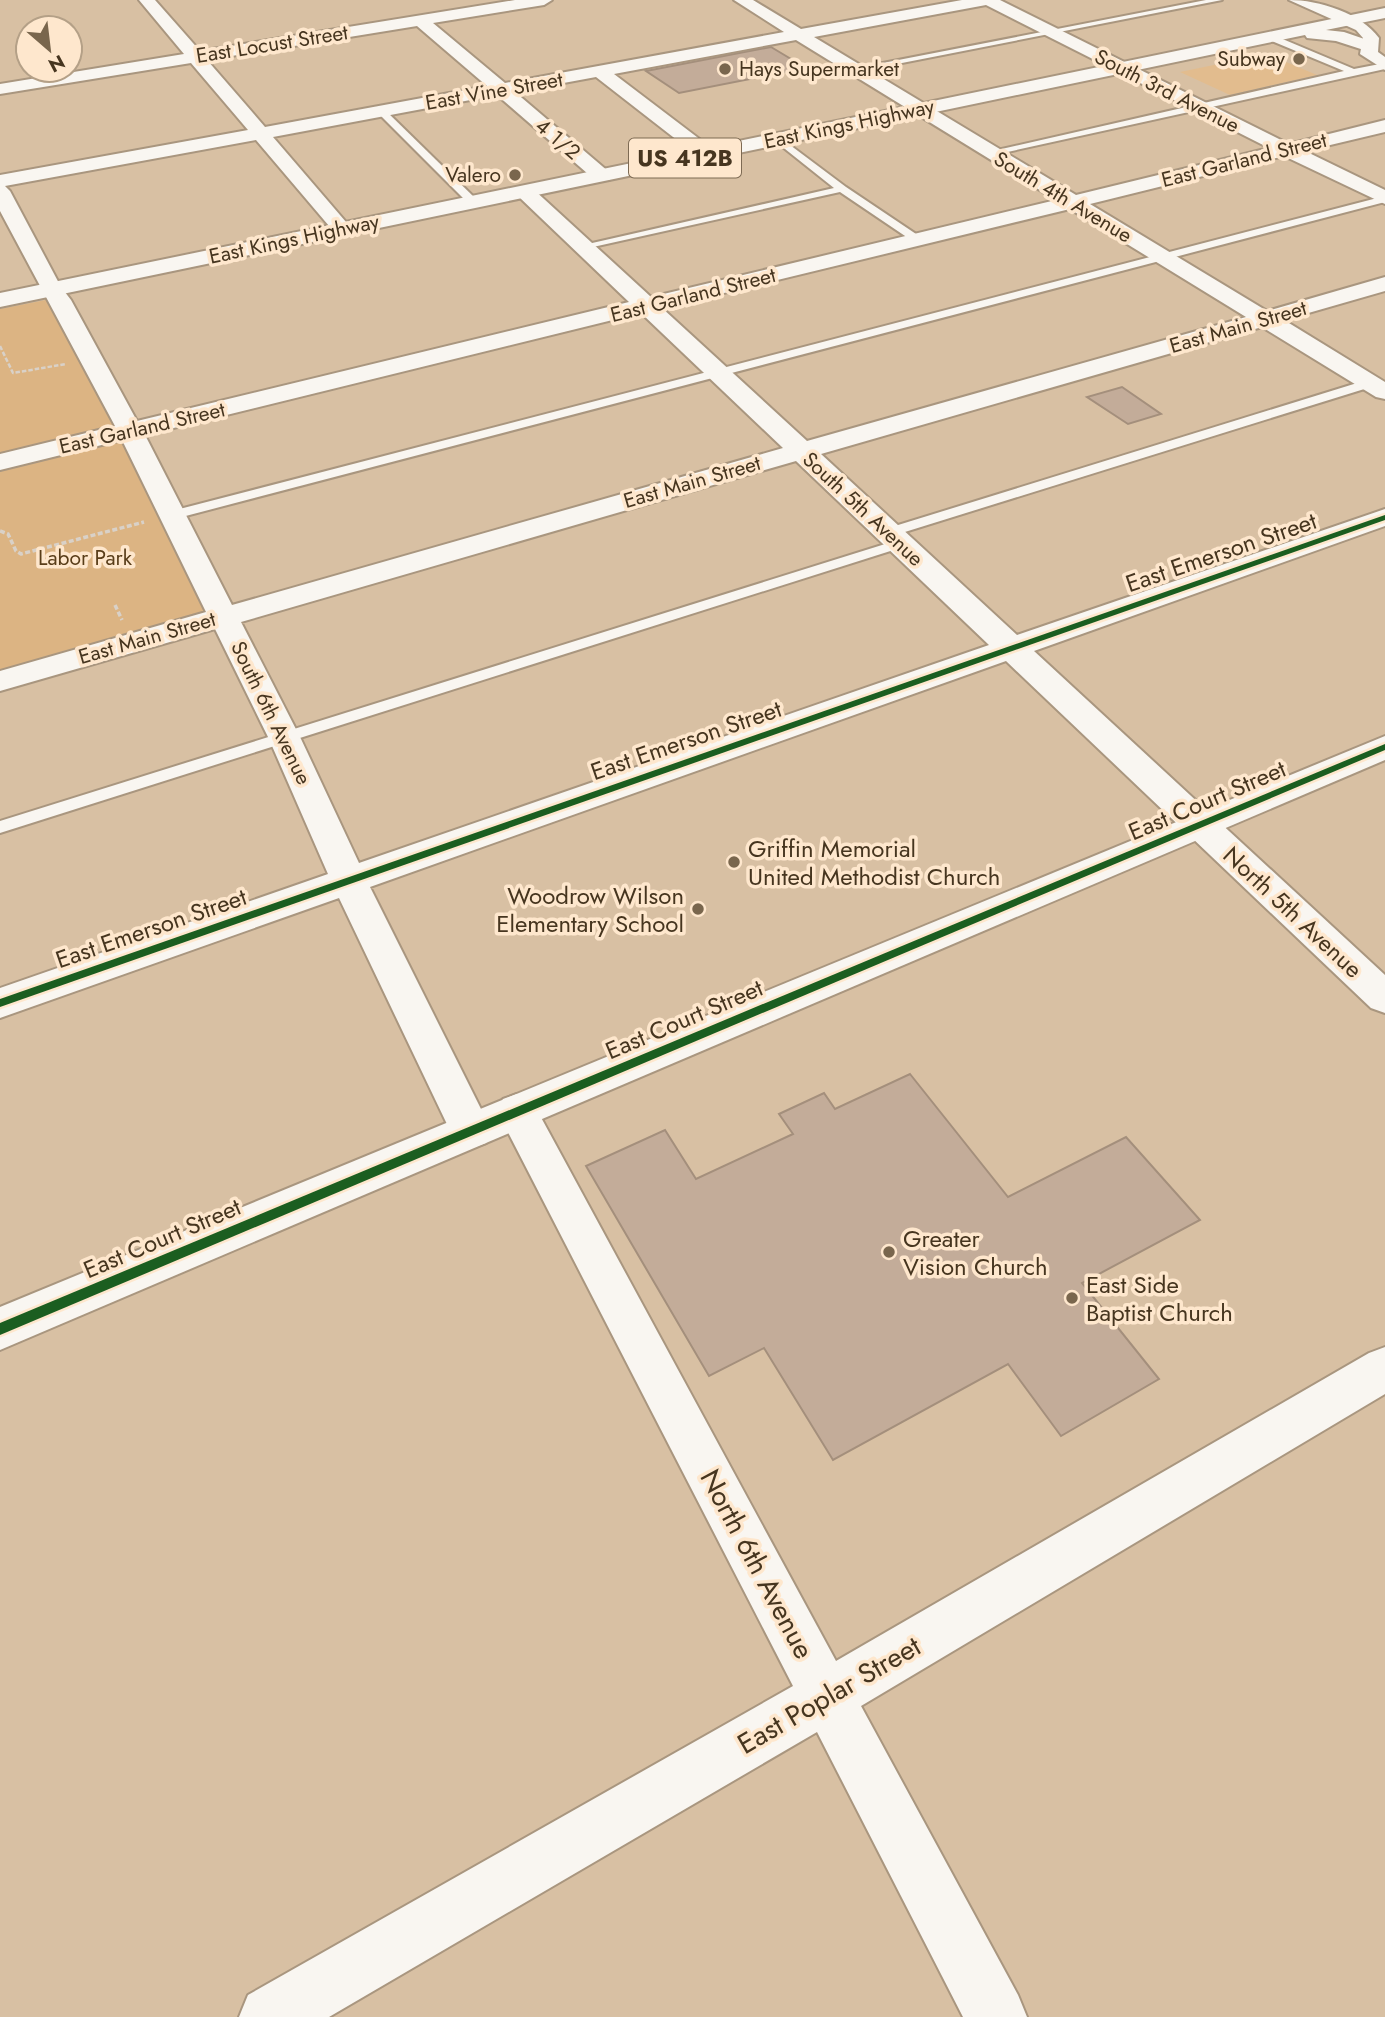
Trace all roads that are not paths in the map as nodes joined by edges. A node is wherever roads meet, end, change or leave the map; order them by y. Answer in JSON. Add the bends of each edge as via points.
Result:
{"nodes":[{"id":1,"x":147,"y":0,"type":"edge"},
{"id":2,"x":544,"y":0,"type":"edge"},
{"id":3,"x":742,"y":0,"type":"edge"},
{"id":4,"x":988,"y":0,"type":"edge"},
{"id":5,"x":1218,"y":0,"type":"edge"},
{"id":6,"x":1297,"y":0,"type":"edge"},
{"id":7,"x":1377,"y":14,"type":"edge"},
{"id":8,"x":419,"y":19,"type":"junction"},
{"id":9,"x":1348,"y":20,"type":"junction"},
{"id":10,"x":1051,"y":32,"type":"junction"},
{"id":11,"x":800,"y":35,"type":"junction"},
{"id":12,"x":1278,"y":35,"type":"junction"},
{"id":13,"x":1370,"y":47,"type":"junction"},
{"id":14,"x":195,"y":56,"type":"junction"},
{"id":15,"x":1385,"y":65,"type":"edge"},
{"id":16,"x":1119,"y":68,"type":"junction"},
{"id":17,"x":856,"y":69,"type":"junction"},
{"id":18,"x":598,"y":72,"type":"junction"},
{"id":19,"x":1353,"y":72,"type":"junction"},
{"id":20,"x":0,"y":89,"type":"edge"},
{"id":21,"x":499,"y":90,"type":"junction"},
{"id":22,"x":1197,"y":106,"type":"junction"},
{"id":23,"x":919,"y":109,"type":"junction"},
{"id":24,"x":382,"y":112,"type":"junction"},
{"id":25,"x":1385,"y":126,"type":"edge"},
{"id":26,"x":261,"y":133,"type":"junction"},
{"id":27,"x":778,"y":139,"type":"junction"},
{"id":28,"x":1286,"y":150,"type":"junction"},
{"id":29,"x":989,"y":153,"type":"junction"},
{"id":30,"x":707,"y":154,"type":"junction"},
{"id":31,"x":602,"y":176,"type":"junction"},
{"id":32,"x":0,"y":181,"type":"edge"},
{"id":33,"x":842,"y":189,"type":"junction"},
{"id":34,"x":0,"y":191,"type":"edge"},
{"id":35,"x":525,"y":192,"type":"junction"},
{"id":36,"x":1385,"y":199,"type":"edge"},
{"id":37,"x":473,"y":202,"type":"junction"},
{"id":38,"x":1072,"y":202,"type":"junction"},
{"id":39,"x":342,"y":229,"type":"junction"},
{"id":40,"x":915,"y":239,"type":"junction"},
{"id":41,"x":584,"y":246,"type":"junction"},
{"id":42,"x":1160,"y":257,"type":"junction"},
{"id":43,"x":1385,"y":284,"type":"edge"},
{"id":44,"x":51,"y":290,"type":"junction"},
{"id":45,"x":0,"y":300,"type":"edge"},
{"id":46,"x":646,"y":307,"type":"junction"},
{"id":47,"x":1264,"y":319,"type":"junction"},
{"id":48,"x":718,"y":374,"type":"junction"},
{"id":49,"x":1380,"y":388,"type":"edge"},
{"id":50,"x":130,"y":431,"type":"junction"},
{"id":51,"x":800,"y":451,"type":"junction"},
{"id":52,"x":0,"y":462,"type":"edge"},
{"id":53,"x":1385,"y":517,"type":"edge"},
{"id":54,"x":161,"y":518,"type":"junction"},
{"id":55,"x":893,"y":538,"type":"junction"},
{"id":56,"x":223,"y":616,"type":"junction"},
{"id":57,"x":1013,"y":648,"type":"junction"},
{"id":58,"x":0,"y":681,"type":"edge"},
{"id":59,"x":285,"y":739,"type":"junction"},
{"id":60,"x":1385,"y":747,"type":"edge"},
{"id":61,"x":1202,"y":825,"type":"junction"},
{"id":62,"x":0,"y":827,"type":"edge"},
{"id":63,"x":349,"y":881,"type":"junction"},
{"id":64,"x":1385,"y":998,"type":"edge"},
{"id":65,"x":0,"y":1003,"type":"edge"},
{"id":66,"x":517,"y":1111,"type":"junction"},
{"id":67,"x":471,"y":1131,"type":"junction"},
{"id":68,"x":0,"y":1329,"type":"edge"},
{"id":69,"x":1385,"y":1369,"type":"edge"},
{"id":70,"x":827,"y":1696,"type":"junction"},
{"id":71,"x":270,"y":2017,"type":"edge"},
{"id":72,"x":996,"y":2017,"type":"edge"}],
"edges":[{"from":1,"to":14,"type":"street"},
{"from":2,"to":8,"type":"street","name":"East Locust Street"},
{"from":3,"to":11,"type":"street","name":"South 4th Avenue"},
{"from":4,"to":10,"type":"street","name":"South 3rd Avenue"},
{"from":4,"to":11,"type":"street","name":"East Vine Street"},
{"from":5,"to":10,"type":"lane"},
{"from":6,"to":9,"type":"street"},
{"from":7,"to":9,"type":"street","name":"East Kings Highway","number":"US 412B"},
{"from":8,"to":14,"type":"street","name":"East Locust Street"},
{"from":8,"to":21,"type":"street","name":"4 1/2"},
{"from":9,"to":12,"type":"street","name":"East Kings Highway","number":"US 412B"},
{"from":9,"to":13,"type":"street","via":[[1369,33]]},
{"from":10,"to":16,"type":"street","name":"South 3rd Avenue"},
{"from":10,"to":17,"type":"lane"},
{"from":11,"to":17,"type":"street","name":"South 4th Avenue"},
{"from":11,"to":18,"type":"street","name":"East Vine Street"},
{"from":12,"to":13,"type":"street","via":[[1338,36]]},
{"from":12,"to":16,"type":"street","name":"East Kings Highway","number":"US 412B"},
{"from":12,"to":19,"type":"lane"},
{"from":13,"to":15,"type":"street","via":[[1369,54]]},
{"from":14,"to":20,"type":"street","name":"East Locust Street"},
{"from":14,"to":26,"type":"street"},
{"from":15,"to":19,"type":"lane"},
{"from":16,"to":22,"type":"street","name":"South 3rd Avenue"},
{"from":16,"to":23,"type":"street","name":"East Kings Highway","number":"US 412B"},
{"from":17,"to":23,"type":"street","name":"South 4th Avenue"},
{"from":18,"to":21,"type":"street","name":"East Vine Street"},
{"from":18,"to":30,"type":"street"},
{"from":19,"to":22,"type":"lane"},
{"from":21,"to":24,"type":"street","name":"East Vine Street"},
{"from":21,"to":31,"type":"street","name":"4 1/2"},
{"from":22,"to":28,"type":"street","name":"South 3rd Avenue"},
{"from":22,"to":29,"type":"lane"},
{"from":23,"to":27,"type":"street","name":"East Kings Highway","number":"US 412B"},
{"from":23,"to":29,"type":"street","name":"South 4th Avenue"},
{"from":24,"to":26,"type":"street","name":"East Vine Street"},
{"from":24,"to":37,"type":"lane"},
{"from":25,"to":28,"type":"street","name":"East Garland Street"},
{"from":26,"to":32,"type":"street","name":"East Vine Street"},
{"from":26,"to":39,"type":"street"},
{"from":27,"to":30,"type":"street","name":"East Kings Highway","number":"US 412B"},
{"from":27,"to":33,"type":"lane"},
{"from":28,"to":36,"type":"street","name":"South 3rd Avenue"},
{"from":28,"to":38,"type":"street","name":"East Garland Street"},
{"from":29,"to":38,"type":"street","name":"South 4th Avenue"},
{"from":30,"to":31,"type":"street","name":"East Kings Highway","number":"US 412B"},
{"from":31,"to":35,"type":"street","name":"East Kings Highway","number":"US 412B"},
{"from":33,"to":40,"type":"lane"},
{"from":33,"to":41,"type":"lane"},
{"from":34,"to":44,"type":"street","name":"South 6th Avenue"},
{"from":35,"to":37,"type":"street","name":"East Kings Highway","number":"US 412B"},
{"from":35,"to":41,"type":"street","name":"South 5th Avenue"},
{"from":36,"to":42,"type":"lane"},
{"from":37,"to":39,"type":"street","name":"East Kings Highway","number":"US 412B"},
{"from":38,"to":40,"type":"street","name":"East Garland Street"},
{"from":38,"to":42,"type":"street","name":"South 4th Avenue"},
{"from":39,"to":44,"type":"street","name":"East Kings Highway","number":"US 412B"},
{"from":40,"to":46,"type":"street","name":"East Garland Street"},
{"from":41,"to":46,"type":"street","name":"South 5th Avenue"},
{"from":42,"to":47,"type":"street","name":"South 4th Avenue"},
{"from":42,"to":48,"type":"lane"},
{"from":43,"to":47,"type":"street","name":"East Main Street"},
{"from":44,"to":45,"type":"street","name":"East Kings Highway","number":"US 412B"},
{"from":44,"to":50,"type":"street","name":"South 6th Avenue"},
{"from":46,"to":48,"type":"street","name":"South 5th Avenue"},
{"from":46,"to":50,"type":"street","name":"East Garland Street"},
{"from":47,"to":49,"type":"street","name":"South 4th Avenue"},
{"from":47,"to":51,"type":"street","name":"East Main Street"},
{"from":48,"to":51,"type":"street","name":"South 5th Avenue"},
{"from":48,"to":54,"type":"lane"},
{"from":49,"to":55,"type":"lane"},
{"from":50,"to":52,"type":"street","name":"East Garland Street"},
{"from":50,"to":54,"type":"street","name":"South 6th Avenue"},
{"from":51,"to":55,"type":"street","name":"South 5th Avenue"},
{"from":51,"to":56,"type":"street","name":"East Main Street"},
{"from":53,"to":57,"type":"street","name":"East Emerson Street"},
{"from":54,"to":56,"type":"street","name":"South 6th Avenue"},
{"from":55,"to":57,"type":"street","name":"South 5th Avenue"},
{"from":55,"to":59,"type":"lane"},
{"from":56,"to":58,"type":"street","name":"East Main Street"},
{"from":56,"to":59,"type":"street","name":"South 6th Avenue"},
{"from":57,"to":61,"type":"street","name":"South 5th Avenue"},
{"from":57,"to":63,"type":"street","name":"East Emerson Street"},
{"from":59,"to":62,"type":"lane"},
{"from":59,"to":63,"type":"street","name":"South 6th Avenue"},
{"from":60,"to":61,"type":"street","name":"East Court Street"},
{"from":61,"to":64,"type":"street","name":"North 5th Avenue"},
{"from":61,"to":66,"type":"street","name":"East Court Street"},
{"from":63,"to":65,"type":"street","name":"East Emerson Street"},
{"from":63,"to":67,"type":"street","name":"South 6th Avenue"},
{"from":66,"to":67,"type":"street","name":"East Court Street"},
{"from":66,"to":70,"type":"street","name":"North 6th Avenue"},
{"from":67,"to":68,"type":"street","name":"East Court Street"},
{"from":69,"to":70,"type":"street","name":"East Poplar Street"},
{"from":70,"to":71,"type":"street","name":"East Poplar Street"},
{"from":70,"to":72,"type":"street","name":"North 6th Avenue"}]}
